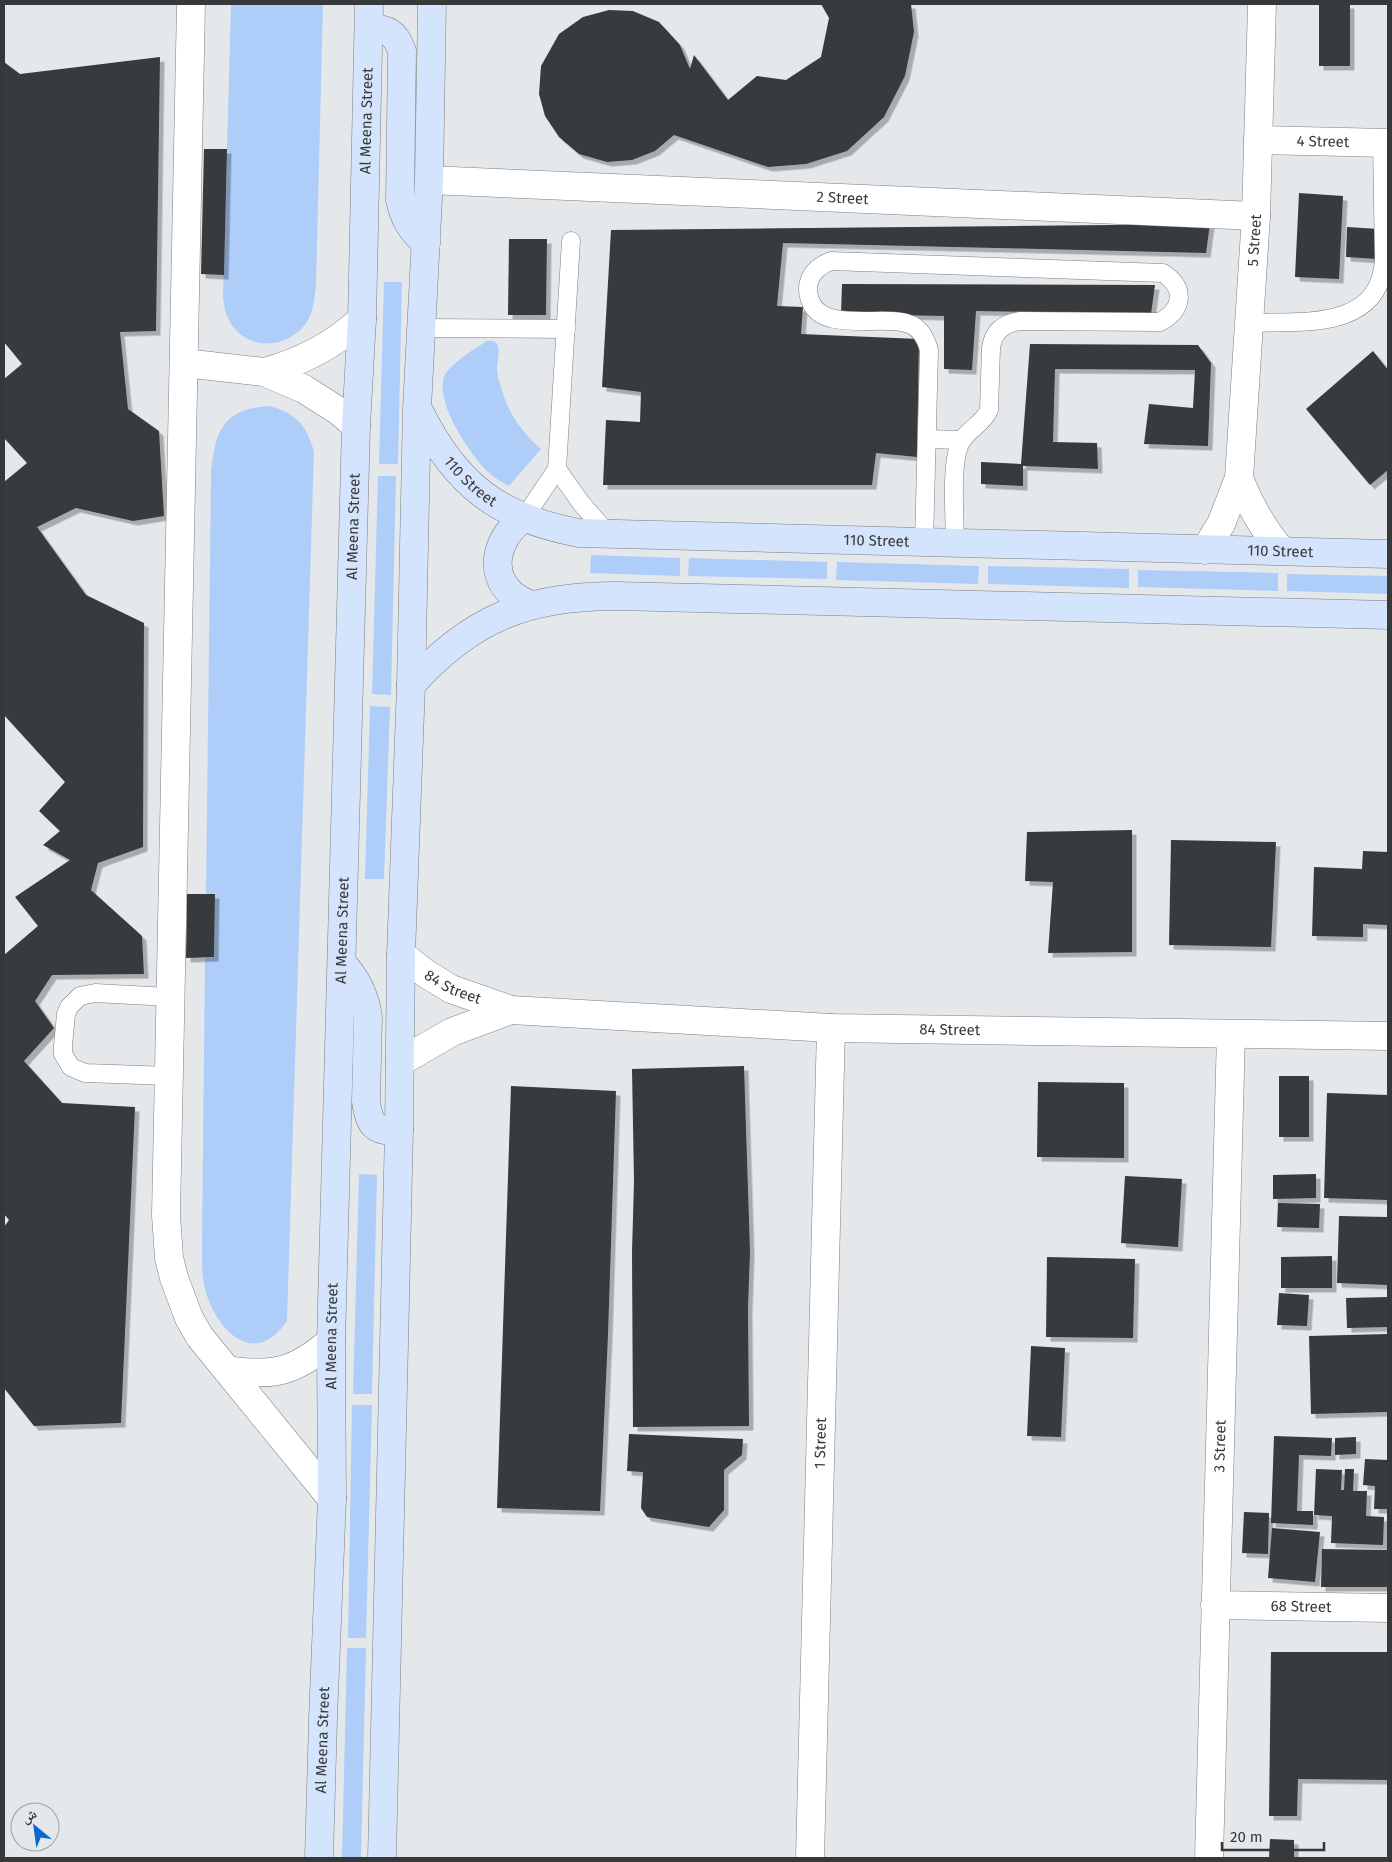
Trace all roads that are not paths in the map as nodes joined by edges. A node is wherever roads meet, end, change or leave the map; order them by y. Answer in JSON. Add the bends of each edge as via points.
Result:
{"nodes":[{"id":1,"x":191,"y":4,"type":"edge"},
{"id":2,"x":432,"y":4,"type":"edge"},
{"id":3,"x":1262,"y":4,"type":"edge"},
{"id":4,"x":369,"y":16,"type":"edge"},
{"id":5,"x":1258,"y":140,"type":"junction"},
{"id":6,"x":1385,"y":143,"type":"edge"},
{"id":7,"x":429,"y":180,"type":"junction"},
{"id":8,"x":1256,"y":216,"type":"junction"},
{"id":9,"x":571,"y":241,"type":"dead end"},
{"id":10,"x":426,"y":243,"type":"junction"},
{"id":11,"x":362,"y":319,"type":"junction"},
{"id":12,"x":1250,"y":323,"type":"junction"},
{"id":13,"x":421,"y":328,"type":"junction"},
{"id":14,"x":566,"y":329,"type":"junction"},
{"id":15,"x":184,"y":363,"type":"junction"},
{"id":16,"x":264,"y":372,"type":"junction"},
{"id":17,"x":417,"y":408,"type":"junction"},
{"id":18,"x":356,"y":426,"type":"junction"},
{"id":19,"x":927,"y":439,"type":"junction"},
{"id":20,"x":962,"y":440,"type":"junction"},
{"id":21,"x":557,"y":469,"type":"junction"},
{"id":22,"x":1239,"y":478,"type":"junction"},
{"id":23,"x":524,"y":518,"type":"junction"},
{"id":24,"x":608,"y":534,"type":"junction"},
{"id":25,"x":924,"y":543,"type":"junction"},
{"id":26,"x":955,"y":543,"type":"junction"},
{"id":27,"x":1205,"y":550,"type":"junction"},
{"id":28,"x":1282,"y":551,"type":"junction"},
{"id":29,"x":1388,"y":554,"type":"edge"},
{"id":30,"x":530,"y":606,"type":"junction"},
{"id":31,"x":1388,"y":615,"type":"edge"},
{"id":32,"x":411,"y":685,"type":"junction"},
{"id":33,"x":401,"y":954,"type":"junction"},
{"id":34,"x":342,"y":963,"type":"junction"},
{"id":35,"x":169,"y":997,"type":"junction"},
{"id":36,"x":511,"y":1010,"type":"junction"},
{"id":37,"x":831,"y":1028,"type":"junction"},
{"id":38,"x":1231,"y":1034,"type":"junction"},
{"id":39,"x":1388,"y":1036,"type":"edge"},
{"id":40,"x":400,"y":1062,"type":"junction"},
{"id":41,"x":170,"y":1076,"type":"junction"},
{"id":42,"x":399,"y":1130,"type":"junction"},
{"id":43,"x":332,"y":1341,"type":"junction"},
{"id":44,"x":227,"y":1370,"type":"junction"},
{"id":45,"x":332,"y":1499,"type":"junction"},
{"id":46,"x":1215,"y":1605,"type":"junction"},
{"id":47,"x":1388,"y":1608,"type":"edge"},
{"id":48,"x":319,"y":1858,"type":"edge"},
{"id":49,"x":382,"y":1858,"type":"edge"},
{"id":50,"x":810,"y":1858,"type":"edge"},
{"id":51,"x":1209,"y":1858,"type":"edge"}],
"edges":[{"from":1,"to":15,"type":"street"},
{"from":2,"to":7,"type":"main road"},
{"from":3,"to":5,"type":"street","name":"5 Street"},
{"from":4,"to":10,"type":"main road","via":[[392,33],[402,51],[400,200],[406,220]]},
{"from":4,"to":11,"type":"main road","name":"Al Meena Street"},
{"from":5,"to":6,"type":"street","name":"4 Street"},
{"from":5,"to":8,"type":"street","name":"5 Street"},
{"from":6,"to":12,"type":"lane","via":[[1384,261],[1381,279],[1372,296],[1357,309],[1337,317]]},
{"from":7,"to":8,"type":"street","name":"2 Street"},
{"from":7,"to":10,"type":"main road"},
{"from":8,"to":12,"type":"street","name":"5 Street"},
{"from":9,"to":14,"type":"lane"},
{"from":10,"to":13,"type":"main road"},
{"from":11,"to":16,"type":"street","via":[[327,347],[293,364]]},
{"from":11,"to":18,"type":"main road","name":"Al Meena Street"},
{"from":12,"to":22,"type":"street","name":"5 Street"},
{"from":13,"to":14,"type":"lane"},
{"from":13,"to":17,"type":"main road"},
{"from":14,"to":21,"type":"lane"},
{"from":15,"to":16,"type":"street"},
{"from":15,"to":35,"type":"street"},
{"from":16,"to":18,"type":"street","via":[[304,389]]},
{"from":17,"to":23,"type":"main road","name":"110 Street","via":[[433,440],[451,465],[472,486]]},
{"from":17,"to":32,"type":"main road"},
{"from":18,"to":34,"type":"main road","name":"Al Meena Street"},
{"from":19,"to":20,"type":"lane"},
{"from":19,"to":20,"type":"lane","via":[[929,350],[926,338],[906,323],[839,320],[818,312],[808,293],[809,281],[821,265],[831,261],[1163,273],[1172,279],[1177,288],[1178,303],[1170,317],[1160,322],[1020,321],[1003,326],[992,340],[988,410],[981,422]]},
{"from":19,"to":25,"type":"lane"},
{"from":20,"to":26,"type":"lane","via":[[955,455]]},
{"from":21,"to":23,"type":"lane"},
{"from":21,"to":24,"type":"lane"},
{"from":22,"to":27,"type":"street","name":"5 Street"},
{"from":22,"to":28,"type":"street","name":"5 Street","via":[[1254,513]]},
{"from":23,"to":24,"type":"main road","name":"110 Street","via":[[560,530]]},
{"from":23,"to":30,"type":"main road","via":[[503,539],[498,559],[506,587],[512,595]]},
{"from":24,"to":25,"type":"main road","name":"110 Street"},
{"from":25,"to":26,"type":"main road","name":"110 Street"},
{"from":26,"to":27,"type":"main road","name":"110 Street"},
{"from":27,"to":28,"type":"main road","name":"110 Street"},
{"from":28,"to":29,"type":"main road","name":"110 Street"},
{"from":30,"to":31,"type":"main road","via":[[571,597],[617,596]]},
{"from":30,"to":32,"type":"main road","via":[[476,628],[431,663]]},
{"from":32,"to":33,"type":"main road"},
{"from":33,"to":36,"type":"street","name":"84 Street","via":[[451,989]]},
{"from":33,"to":40,"type":"main road"},
{"from":34,"to":42,"type":"main road","via":[[358,982],[367,1005],[366,1101],[371,1121],[386,1132]]},
{"from":34,"to":43,"type":"main road","name":"Al Meena Street"},
{"from":35,"to":41,"type":"street"},
{"from":35,"to":41,"type":"lane","via":[[95,993],[80,996],[68,1007],[63,1046],[66,1061],[85,1074]]},
{"from":36,"to":37,"type":"street","name":"84 Street"},
{"from":36,"to":40,"type":"street","name":"84 Street","via":[[452,1032]]},
{"from":37,"to":38,"type":"street","name":"84 Street"},
{"from":37,"to":50,"type":"street","name":"1 Street"},
{"from":38,"to":39,"type":"street","name":"84 Street"},
{"from":38,"to":46,"type":"street","name":"3 Street"},
{"from":40,"to":42,"type":"main road"},
{"from":41,"to":44,"type":"street","via":[[166,1215],[169,1258],[189,1318]]},
{"from":42,"to":49,"type":"main road"},
{"from":43,"to":44,"type":"street","via":[[294,1367],[250,1374]]},
{"from":43,"to":45,"type":"main road","name":"Al Meena Street"},
{"from":44,"to":45,"type":"street"},
{"from":45,"to":48,"type":"main road","name":"Al Meena Street"},
{"from":46,"to":47,"type":"street","name":"68 Street"},
{"from":46,"to":51,"type":"street","name":"3 Street"}]}
